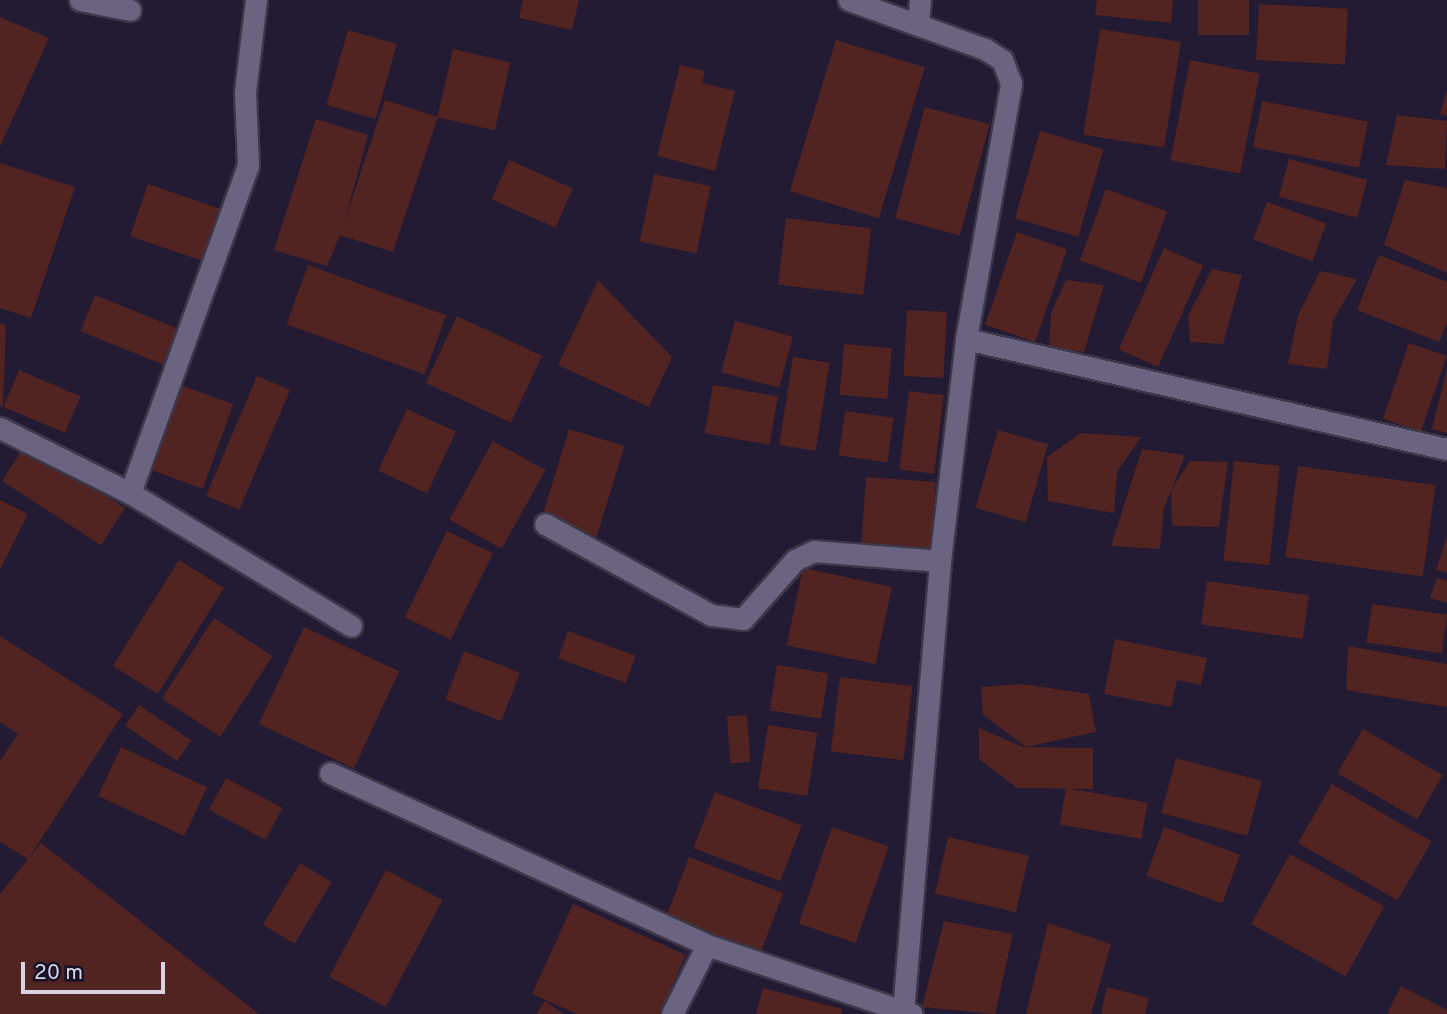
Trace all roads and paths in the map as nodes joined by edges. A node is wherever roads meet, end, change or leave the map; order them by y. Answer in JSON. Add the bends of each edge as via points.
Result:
{"nodes":[{"id":1,"x":80,"y":0,"type":"edge"},
{"id":2,"x":256,"y":0,"type":"edge"},
{"id":3,"x":849,"y":0,"type":"edge"},
{"id":4,"x":920,"y":0,"type":"edge"},
{"id":5,"x":130,"y":10,"type":"dead end"},
{"id":6,"x":918,"y":23,"type":"junction"},
{"id":7,"x":966,"y":339,"type":"junction"},
{"id":8,"x":0,"y":428,"type":"edge"},
{"id":9,"x":1447,"y":449,"type":"edge"},
{"id":10,"x":130,"y":493,"type":"junction"},
{"id":11,"x":545,"y":524,"type":"dead end"},
{"id":12,"x":940,"y":561,"type":"junction"},
{"id":13,"x":351,"y":626,"type":"dead end"},
{"id":14,"x":330,"y":774,"type":"dead end"},
{"id":15,"x":707,"y":945,"type":"junction"},
{"id":16,"x":907,"y":1013,"type":"edge"},
{"id":17,"x":671,"y":1014,"type":"edge"}],
"edges":[{"from":1,"to":5,"type":"street"},
{"from":2,"to":10,"type":"street","via":[[245,92],[248,166]]},
{"from":3,"to":6,"type":"street"},
{"from":4,"to":6,"type":"street"},
{"from":6,"to":7,"type":"street","via":[[985,49],[1002,60],[1011,82]]},
{"from":7,"to":9,"type":"street"},
{"from":7,"to":12,"type":"street"},
{"from":8,"to":10,"type":"street"},
{"from":10,"to":13,"type":"street"},
{"from":11,"to":12,"type":"street","via":[[711,615],[743,619],[795,560],[814,551]]},
{"from":12,"to":16,"type":"street"},
{"from":14,"to":15,"type":"street"},
{"from":15,"to":16,"type":"street"},
{"from":15,"to":17,"type":"street"}]}
